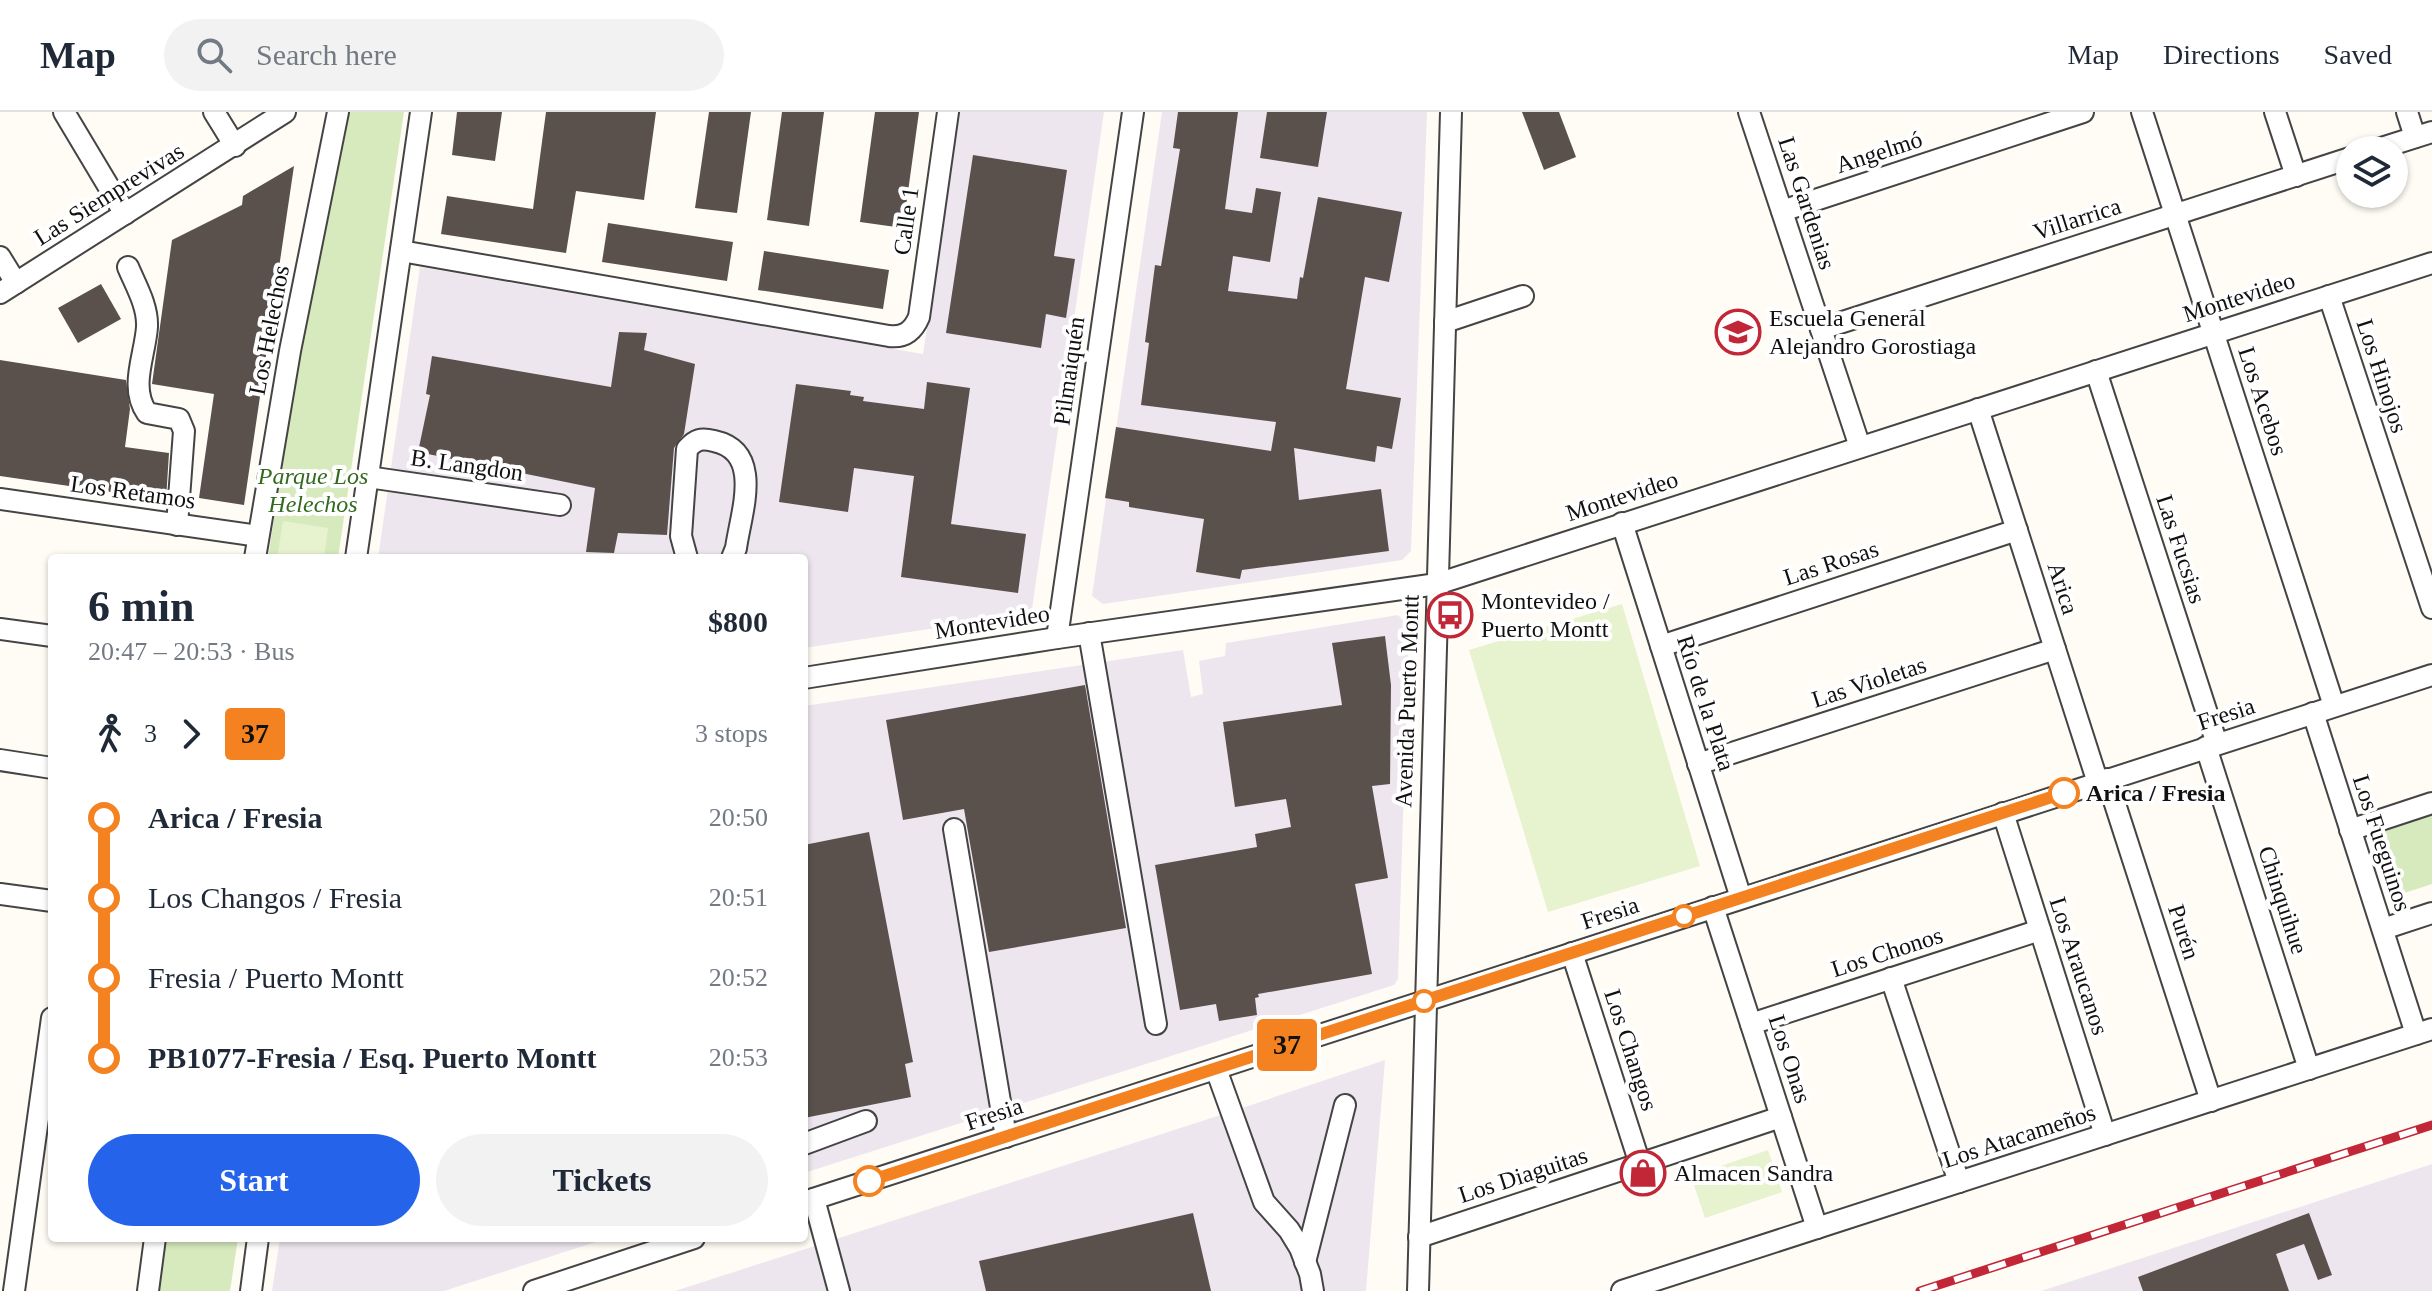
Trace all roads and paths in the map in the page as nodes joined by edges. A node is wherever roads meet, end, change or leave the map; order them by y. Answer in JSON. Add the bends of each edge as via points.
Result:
{"nodes":[{"id":1,"x":64,"y":112,"type":"edge"},
{"id":2,"x":214,"y":112,"type":"edge"},
{"id":3,"x":285,"y":112,"type":"edge"},
{"id":4,"x":338,"y":112,"type":"edge"},
{"id":5,"x":421,"y":112,"type":"edge"},
{"id":6,"x":948,"y":112,"type":"edge"},
{"id":7,"x":1133,"y":112,"type":"edge"},
{"id":8,"x":1451,"y":112,"type":"edge"},
{"id":9,"x":1749,"y":112,"type":"edge"},
{"id":10,"x":2083,"y":112,"type":"edge"},
{"id":11,"x":2142,"y":112,"type":"edge"},
{"id":12,"x":2275,"y":112,"type":"edge"},
{"id":13,"x":2407,"y":112,"type":"edge"},
{"id":14,"x":2424,"y":134,"type":"edge"},
{"id":15,"x":235,"y":146,"type":"junction"},
{"id":16,"x":2336,"y":163,"type":"edge"},
{"id":17,"x":2296,"y":176,"type":"junction"},
{"id":18,"x":1782,"y":211,"type":"junction"},
{"id":19,"x":125,"y":214,"type":"junction"},
{"id":20,"x":2175,"y":215,"type":"junction"},
{"id":21,"x":401,"y":251,"type":"junction"},
{"id":22,"x":0,"y":257,"type":"edge"},
{"id":23,"x":2432,"y":263,"type":"edge"},
{"id":24,"x":128,"y":267,"type":"dead end"},
{"id":25,"x":8,"y":288,"type":"edge"},
{"id":26,"x":1523,"y":296,"type":"dead end"},
{"id":27,"x":2329,"y":296,"type":"junction"},
{"id":28,"x":1445,"y":322,"type":"junction"},
{"id":29,"x":1821,"y":329,"type":"junction"},
{"id":30,"x":2213,"y":333,"type":"junction"},
{"id":31,"x":2096,"y":371,"type":"junction"},
{"id":32,"x":1978,"y":409,"type":"junction"},
{"id":33,"x":1860,"y":447,"type":"junction"},
{"id":34,"x":368,"y":477,"type":"junction"},
{"id":35,"x":0,"y":499,"type":"edge"},
{"id":36,"x":560,"y":505,"type":"dead end"},
{"id":37,"x":1622,"y":523,"type":"junction"},
{"id":38,"x":177,"y":525,"type":"junction"},
{"id":39,"x":2017,"y":530,"type":"junction"},
{"id":40,"x":258,"y":536,"type":"junction"},
{"id":41,"x":256,"y":554,"type":"edge"},
{"id":42,"x":357,"y":554,"type":"edge"},
{"id":43,"x":686,"y":554,"type":"edge"},
{"id":44,"x":734,"y":554,"type":"edge"},
{"id":45,"x":1437,"y":584,"type":"junction"},
{"id":46,"x":2432,"y":608,"type":"edge"},
{"id":47,"x":0,"y":629,"type":"edge"},
{"id":48,"x":1089,"y":633,"type":"junction"},
{"id":49,"x":48,"y":635,"type":"edge"},
{"id":50,"x":1057,"y":638,"type":"junction"},
{"id":51,"x":1661,"y":646,"type":"junction"},
{"id":52,"x":2055,"y":649,"type":"junction"},
{"id":53,"x":2432,"y":675,"type":"edge"},
{"id":54,"x":808,"y":677,"type":"edge"},
{"id":55,"x":2334,"y":706,"type":"junction"},
{"id":56,"x":2313,"y":713,"type":"junction"},
{"id":57,"x":2211,"y":746,"type":"junction"},
{"id":58,"x":0,"y":760,"type":"edge"},
{"id":59,"x":1698,"y":764,"type":"junction"},
{"id":60,"x":48,"y":767,"type":"edge"},
{"id":61,"x":2103,"y":781,"type":"junction"},
{"id":62,"x":2432,"y":803,"type":"edge"},
{"id":63,"x":2003,"y":813,"type":"junction"},
{"id":64,"x":954,"y":829,"type":"dead end"},
{"id":65,"x":2350,"y":830,"type":"junction"},
{"id":66,"x":0,"y":894,"type":"edge"},
{"id":67,"x":1741,"y":898,"type":"junction"},
{"id":68,"x":48,"y":900,"type":"edge"},
{"id":69,"x":1713,"y":907,"type":"junction"},
{"id":70,"x":2432,"y":913,"type":"edge"},
{"id":71,"x":2383,"y":929,"type":"junction"},
{"id":72,"x":2040,"y":930,"type":"junction"},
{"id":73,"x":1572,"y":953,"type":"junction"},
{"id":74,"x":1891,"y":978,"type":"junction"},
{"id":75,"x":1424,"y":1001,"type":"junction"},
{"id":76,"x":1156,"y":1024,"type":"dead end"},
{"id":77,"x":1751,"y":1024,"type":"junction"},
{"id":78,"x":2424,"y":1032,"type":"edge"},
{"id":79,"x":48,"y":1047,"type":"edge"},
{"id":80,"x":1216,"y":1069,"type":"junction"},
{"id":81,"x":2309,"y":1069,"type":"junction"},
{"id":82,"x":2211,"y":1101,"type":"junction"},
{"id":83,"x":1345,"y":1105,"type":"dead end"},
{"id":84,"x":1781,"y":1117,"type":"junction"},
{"id":85,"x":866,"y":1121,"type":"dead end"},
{"id":86,"x":2105,"y":1135,"type":"junction"},
{"id":87,"x":1006,"y":1137,"type":"junction"},
{"id":88,"x":808,"y":1143,"type":"edge"},
{"id":89,"x":1640,"y":1164,"type":"junction"},
{"id":90,"x":1959,"y":1182,"type":"junction"},
{"id":91,"x":809,"y":1201,"type":"edge"},
{"id":92,"x":1817,"y":1228,"type":"junction"},
{"id":93,"x":1419,"y":1237,"type":"junction"},
{"id":94,"x":154,"y":1242,"type":"edge"},
{"id":95,"x":257,"y":1242,"type":"edge"},
{"id":96,"x":682,"y":1242,"type":"edge"},
{"id":97,"x":1305,"y":1262,"type":"junction"},
{"id":98,"x":14,"y":1291,"type":"edge"},
{"id":99,"x":148,"y":1291,"type":"edge"},
{"id":100,"x":251,"y":1291,"type":"edge"},
{"id":101,"x":534,"y":1291,"type":"edge"},
{"id":102,"x":839,"y":1291,"type":"edge"},
{"id":103,"x":1313,"y":1291,"type":"edge"},
{"id":104,"x":1418,"y":1291,"type":"edge"},
{"id":105,"x":1622,"y":1291,"type":"edge"}],
"edges":[{"from":1,"to":19,"type":"street"},
{"from":2,"to":15,"type":"street"},
{"from":3,"to":15,"type":"street","name":"Las Siemprevivas"},
{"from":4,"to":40,"type":"street","name":"Los Helechos"},
{"from":5,"to":21,"type":"street"},
{"from":6,"to":21,"type":"street","name":"Calle 1","via":[[919,317],[908,333],[889,336]]},
{"from":7,"to":50,"type":"street","name":"Pilmaiquén"},
{"from":8,"to":28,"type":"street","name":"Avenida Puerto Montt"},
{"from":9,"to":18,"type":"street","name":"Las Gardenias"},
{"from":10,"to":18,"type":"street","name":"Angelmó"},
{"from":11,"to":20,"type":"street","name":"Los Acebos"},
{"from":12,"to":17,"type":"street"},
{"from":13,"to":14,"type":"street"},
{"from":15,"to":19,"type":"street","name":"Las Siemprevivas"},
{"from":16,"to":17,"type":"street","name":"Villarrica"},
{"from":17,"to":20,"type":"street","name":"Villarrica"},
{"from":18,"to":29,"type":"street","name":"Las Gardenias"},
{"from":19,"to":25,"type":"street","name":"Las Siemprevivas"},
{"from":20,"to":29,"type":"street","name":"Villarrica"},
{"from":20,"to":30,"type":"street","name":"Los Acebos"},
{"from":21,"to":34,"type":"street"},
{"from":22,"to":25,"type":"street"},
{"from":23,"to":27,"type":"street","name":"Montevideo"},
{"from":24,"to":38,"type":"street","via":[[146,310],[139,402],[147,413],[179,419],[184,431]]},
{"from":26,"to":28,"type":"street"},
{"from":27,"to":30,"type":"street","name":"Montevideo"},
{"from":27,"to":46,"type":"street","name":"Los Hinojos"},
{"from":28,"to":45,"type":"street","name":"Avenida Puerto Montt"},
{"from":29,"to":33,"type":"street","name":"Las Gardenias"},
{"from":30,"to":31,"type":"street","name":"Montevideo"},
{"from":30,"to":55,"type":"street","name":"Los Acebos"},
{"from":31,"to":32,"type":"street","name":"Montevideo"},
{"from":31,"to":57,"type":"street","name":"Las Fucsias"},
{"from":32,"to":33,"type":"street","name":"Montevideo"},
{"from":32,"to":39,"type":"street","name":"Arica"},
{"from":33,"to":37,"type":"street","name":"Montevideo"},
{"from":34,"to":36,"type":"street","name":"B. Langdon"},
{"from":34,"to":42,"type":"street"},
{"from":35,"to":38,"type":"street","name":"Los Retamos"},
{"from":37,"to":45,"type":"street","name":"Montevideo"},
{"from":37,"to":51,"type":"street","name":"Río de la Plata"},
{"from":38,"to":40,"type":"street","name":"Los Retamos"},
{"from":39,"to":51,"type":"street","name":"Las Rosas"},
{"from":39,"to":52,"type":"street","name":"Arica"},
{"from":40,"to":41,"type":"street","name":"Los Helechos"},
{"from":43,"to":44,"type":"street","via":[[681,536],[687,449],[704,438],[724,443],[745,464]]},
{"from":45,"to":48,"type":"street","name":"Montevideo"},
{"from":45,"to":75,"type":"street","name":"Avenida Puerto Montt"},
{"from":47,"to":49,"type":"street"},
{"from":48,"to":50,"type":"street","name":"Montevideo"},
{"from":48,"to":76,"type":"street"},
{"from":50,"to":54,"type":"street","name":"Montevideo"},
{"from":51,"to":59,"type":"street","name":"Río de la Plata"},
{"from":52,"to":59,"type":"street","name":"Las Violetas"},
{"from":52,"to":61,"type":"street","name":"Arica"},
{"from":53,"to":55,"type":"street","name":"Fresia"},
{"from":55,"to":56,"type":"street","name":"Fresia"},
{"from":56,"to":57,"type":"street","name":"Fresia"},
{"from":56,"to":65,"type":"street","name":"Los Fueguinos"},
{"from":57,"to":61,"type":"street","name":"Fresia"},
{"from":57,"to":81,"type":"street","name":"Chinquihue"},
{"from":58,"to":60,"type":"street"},
{"from":59,"to":67,"type":"street","name":"Río de la Plata"},
{"from":61,"to":63,"type":"street","name":"Fresia"},
{"from":61,"to":82,"type":"street","name":"Purén"},
{"from":62,"to":65,"type":"street"},
{"from":63,"to":67,"type":"street","name":"Fresia"},
{"from":63,"to":72,"type":"street","name":"Los Araucanos"},
{"from":64,"to":87,"type":"street"},
{"from":65,"to":71,"type":"street","name":"Los Fueguinos"},
{"from":66,"to":68,"type":"street"},
{"from":67,"to":69,"type":"street","name":"Fresia"},
{"from":69,"to":73,"type":"street","name":"Fresia"},
{"from":69,"to":77,"type":"street","name":"Los Onas"},
{"from":70,"to":71,"type":"street"},
{"from":71,"to":78,"type":"street","name":"Los Fueguinos"},
{"from":72,"to":74,"type":"street","name":"Los Chonos"},
{"from":72,"to":86,"type":"street","name":"Los Araucanos"},
{"from":73,"to":75,"type":"street","name":"Fresia"},
{"from":73,"to":89,"type":"street","name":"Los Changos"},
{"from":74,"to":77,"type":"street","name":"Los Chonos"},
{"from":74,"to":90,"type":"street"},
{"from":75,"to":80,"type":"street","name":"Fresia"},
{"from":75,"to":93,"type":"street","name":"Avenida Puerto Montt"},
{"from":77,"to":84,"type":"street","name":"Los Onas"},
{"from":78,"to":81,"type":"street","name":"Los Atacameños"},
{"from":79,"to":98,"type":"street"},
{"from":80,"to":87,"type":"street","name":"Fresia"},
{"from":80,"to":97,"type":"street","via":[[1264,1202],[1289,1230]]},
{"from":81,"to":82,"type":"street","name":"Los Atacameños"},
{"from":82,"to":86,"type":"street","name":"Los Atacameños"},
{"from":83,"to":97,"type":"street"},
{"from":84,"to":89,"type":"street","name":"Los Diaguitas"},
{"from":84,"to":92,"type":"street","name":"Los Onas"},
{"from":85,"to":88,"type":"street"},
{"from":86,"to":90,"type":"street","name":"Los Atacameños"},
{"from":87,"to":91,"type":"street","name":"Fresia"},
{"from":89,"to":93,"type":"street","name":"Los Diaguitas"},
{"from":90,"to":92,"type":"street","name":"Los Atacameños"},
{"from":91,"to":102,"type":"street"},
{"from":92,"to":105,"type":"street","name":"Los Atacameños"},
{"from":93,"to":104,"type":"street","name":"Avenida Puerto Montt"},
{"from":94,"to":99,"type":"street"},
{"from":95,"to":100,"type":"street"},
{"from":96,"to":101,"type":"street"},
{"from":97,"to":103,"type":"street"}]}
